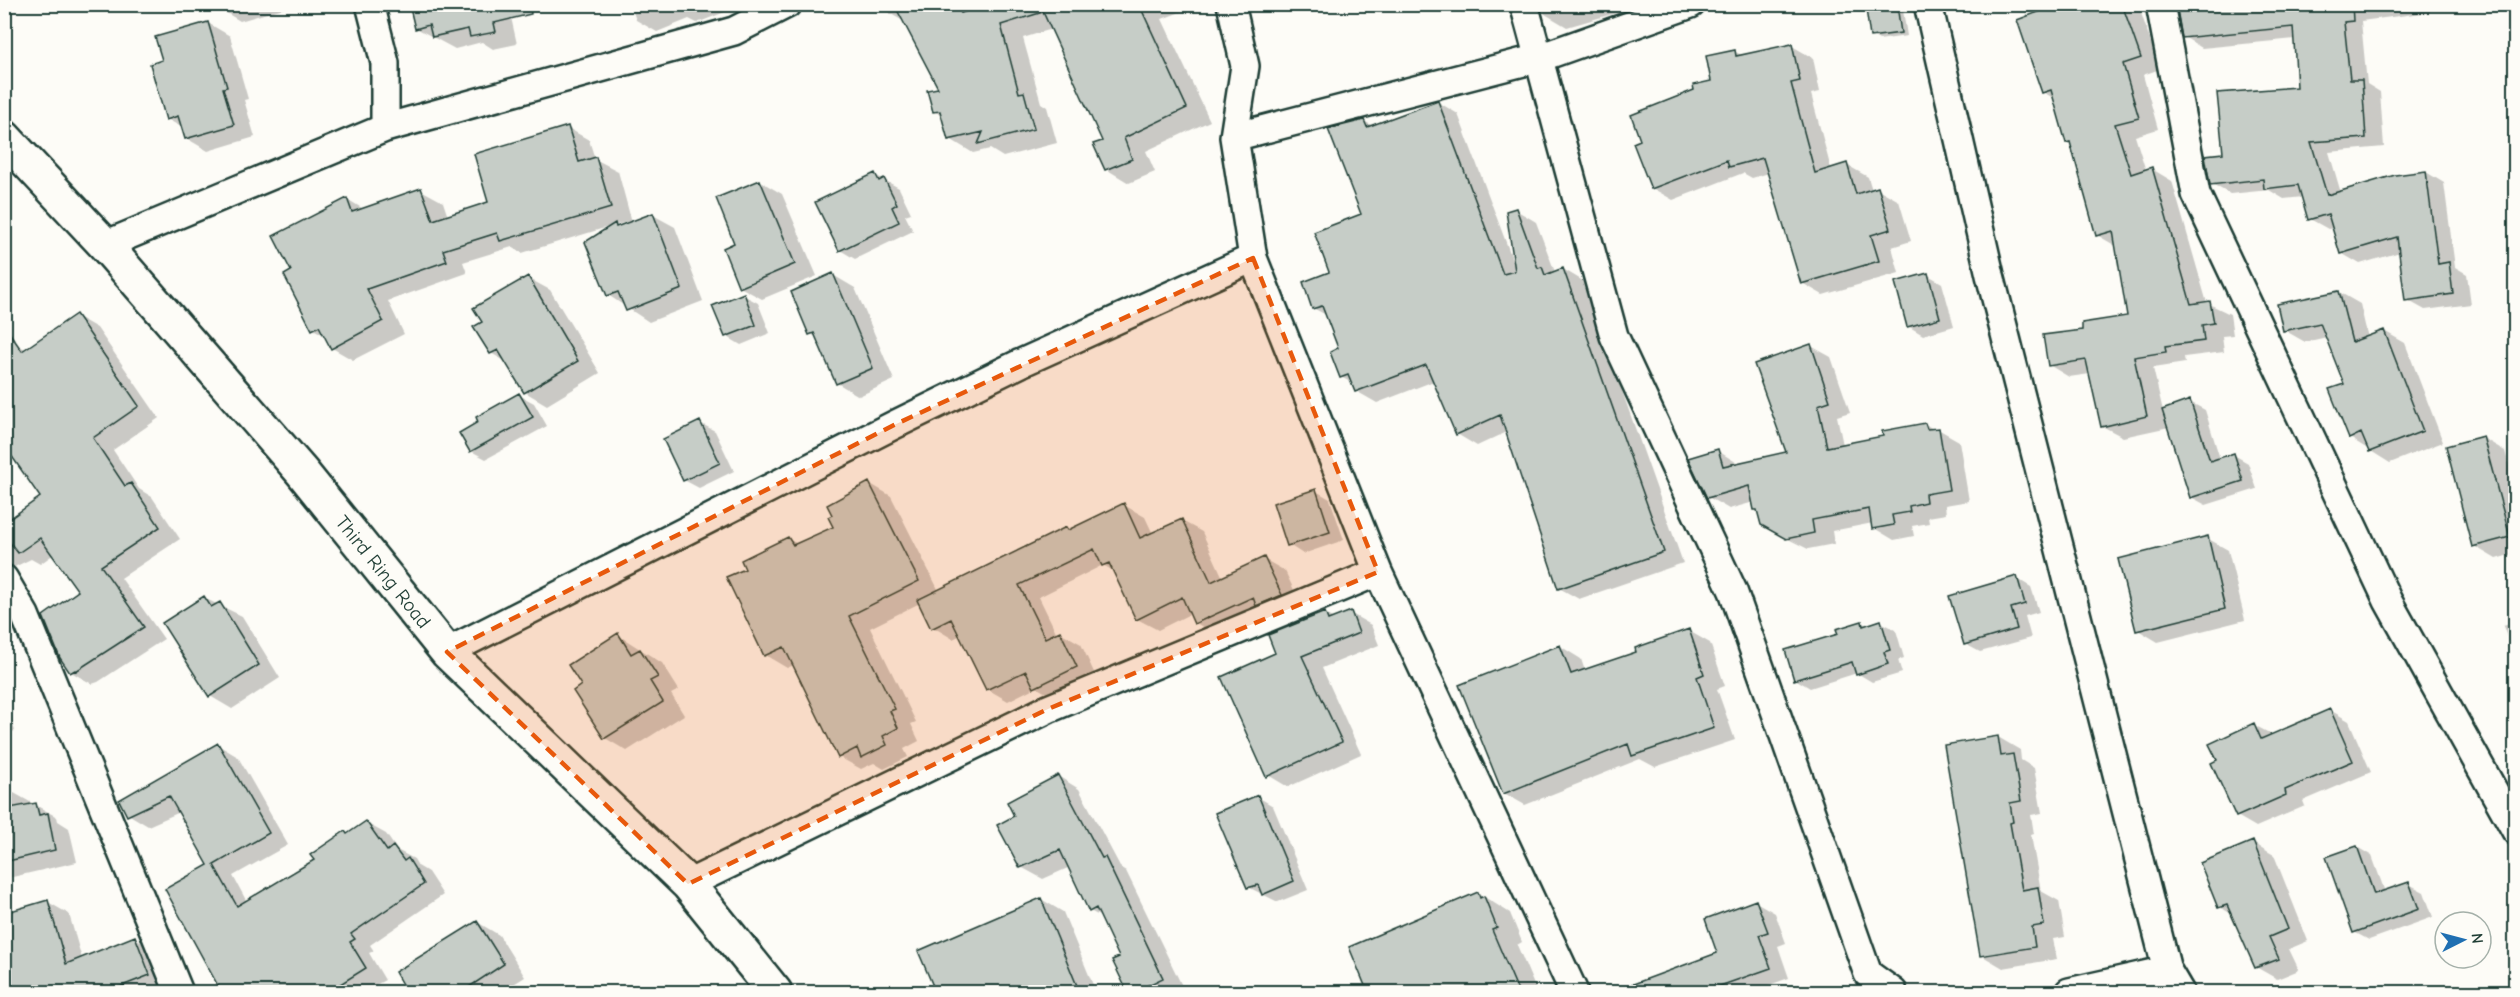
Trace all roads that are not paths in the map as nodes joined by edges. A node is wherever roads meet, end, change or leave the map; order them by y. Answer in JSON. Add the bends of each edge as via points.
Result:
{"nodes":[{"id":1,"x":370,"y":4,"type":"edge"},
{"id":2,"x":787,"y":4,"type":"edge"},
{"id":3,"x":1231,"y":4,"type":"edge"},
{"id":4,"x":1524,"y":4,"type":"edge"},
{"id":5,"x":1691,"y":4,"type":"edge"},
{"id":6,"x":1928,"y":4,"type":"edge"},
{"id":7,"x":2160,"y":4,"type":"edge"},
{"id":8,"x":1539,"y":58,"type":"junction"},
{"id":9,"x":385,"y":128,"type":"junction"},
{"id":10,"x":1233,"y":137,"type":"junction"},
{"id":11,"x":4,"y":138,"type":"edge"},
{"id":12,"x":105,"y":245,"type":"junction"},
{"id":13,"x":1253,"y":258,"type":"junction"},
{"id":14,"x":1378,"y":572,"type":"junction"},
{"id":15,"x":4,"y":579,"type":"edge"},
{"id":16,"x":447,"y":652,"type":"junction"},
{"id":17,"x":2516,"y":831,"type":"edge"},
{"id":18,"x":688,"y":884,"type":"junction"},
{"id":19,"x":2174,"y":981,"type":"edge"},
{"id":20,"x":1866,"y":983,"type":"edge"},
{"id":21,"x":179,"y":993,"type":"edge"},
{"id":22,"x":775,"y":993,"type":"edge"},
{"id":23,"x":1574,"y":993,"type":"edge"},
{"id":24,"x":1893,"y":993,"type":"edge"},
{"id":25,"x":2068,"y":993,"type":"edge"}],
"edges":[{"from":1,"to":9,"type":"street","via":[[385,63]]},
{"from":2,"to":9,"type":"street","via":[[734,31]]},
{"from":3,"to":10,"type":"street","via":[[1245,66]]},
{"from":4,"to":8,"type":"street"},
{"from":5,"to":8,"type":"street"},
{"from":6,"to":19,"type":"street","via":[[1990,275]]},
{"from":7,"to":17,"type":"street","via":[[2196,194],[2388,601]]},
{"from":8,"to":10,"type":"street"},
{"from":8,"to":20,"type":"street","via":[[1614,336],[1733,591]]},
{"from":9,"to":12,"type":"street"},
{"from":10,"to":13,"type":"street"},
{"from":11,"to":12,"type":"street","name":"Third Ring Road"},
{"from":12,"to":16,"type":"street","name":"Third Ring Road","via":[[302,472]]},
{"from":13,"to":14,"type":"street"},
{"from":13,"to":16,"type":"street","via":[[904,420]]},
{"from":14,"to":18,"type":"street","via":[[1048,709]]},
{"from":14,"to":23,"type":"street"},
{"from":15,"to":21,"type":"street","via":[[25,615]]},
{"from":16,"to":18,"type":"street","name":"Third Ring Road"},
{"from":18,"to":22,"type":"street","name":"Third Ring Road"},
{"from":19,"to":25,"type":"street"},
{"from":20,"to":24,"type":"street"}]}
